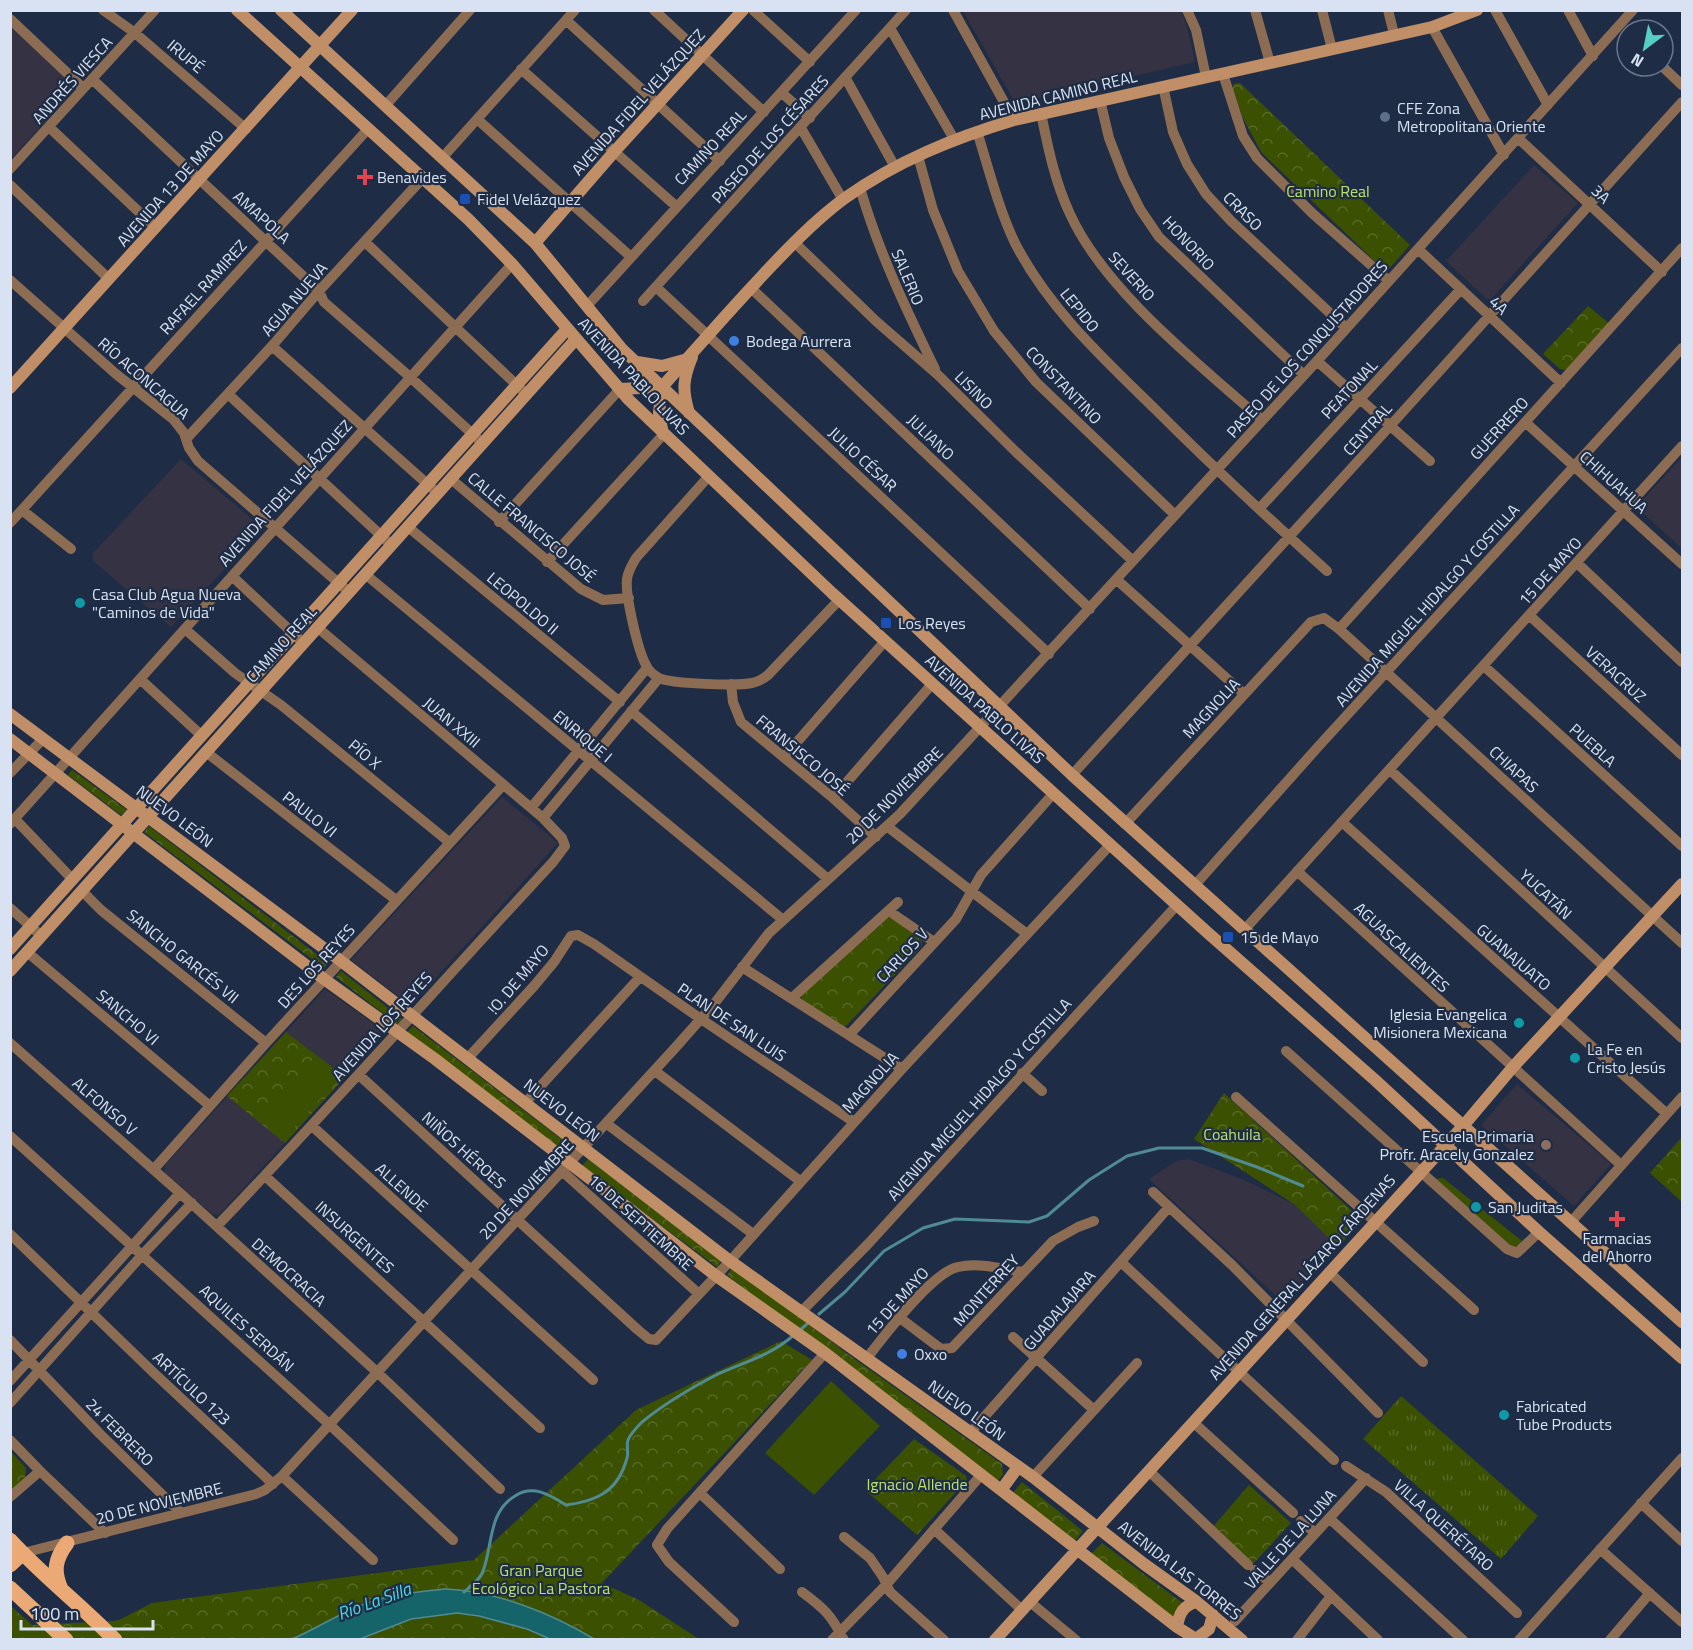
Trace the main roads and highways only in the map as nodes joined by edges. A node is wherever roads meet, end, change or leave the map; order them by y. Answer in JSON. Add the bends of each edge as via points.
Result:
{"nodes":[{"id":1,"x":10,"y":1540,"type":"edge"},
{"id":2,"x":67,"y":1543,"type":"road end"},
{"id":3,"x":23,"y":1553,"type":"junction"},
{"id":4,"x":10,"y":1565,"type":"edge"},
{"id":5,"x":10,"y":1588,"type":"edge"},
{"id":6,"x":62,"y":1592,"type":"junction"},
{"id":7,"x":66,"y":1640,"type":"edge"},
{"id":8,"x":115,"y":1640,"type":"edge"}],
"edges":[{"from":1,"to":3,"type":"main road"},
{"from":2,"to":6,"type":"main road","via":[[56,1562]]},
{"from":3,"to":4,"type":"main road"},
{"from":3,"to":6,"type":"main road"},
{"from":5,"to":7,"type":"main road"},
{"from":6,"to":8,"type":"main road"}]}
